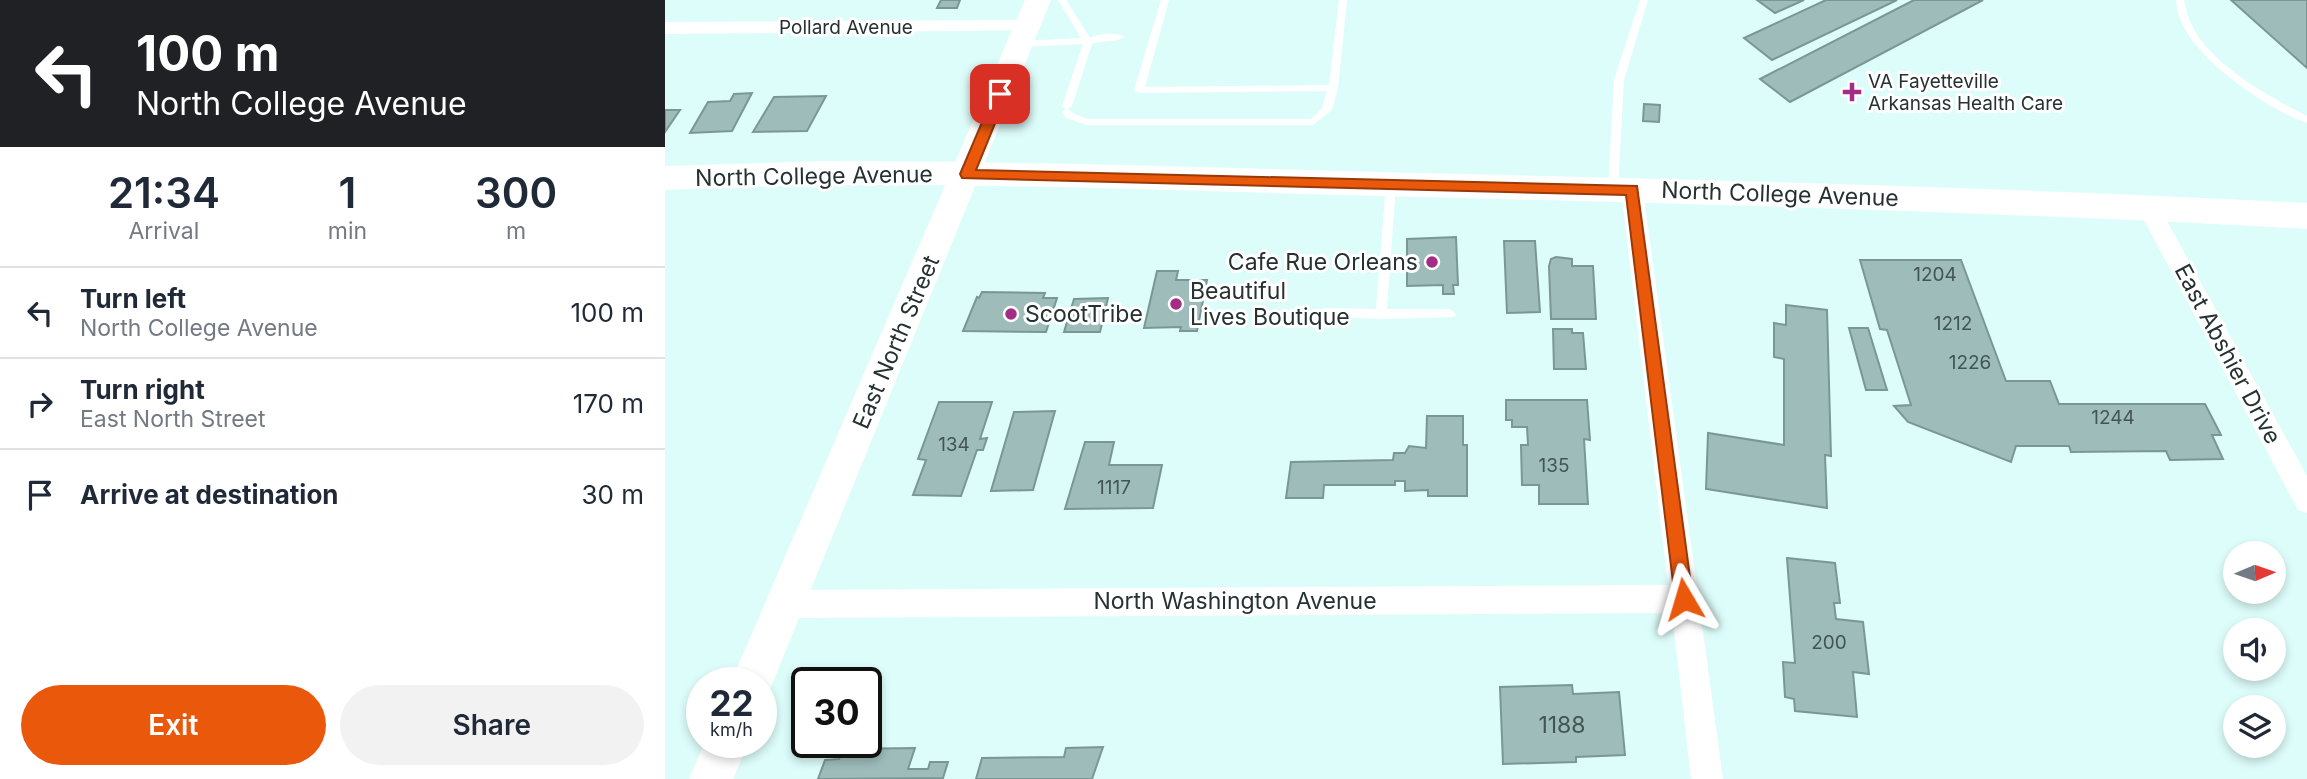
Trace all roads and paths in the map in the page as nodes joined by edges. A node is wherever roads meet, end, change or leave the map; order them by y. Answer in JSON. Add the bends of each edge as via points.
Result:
{"nodes":[{"id":1,"x":1038,"y":0,"type":"edge"},
{"id":2,"x":1062,"y":0,"type":"edge"},
{"id":3,"x":1164,"y":0,"type":"edge"},
{"id":4,"x":1343,"y":0,"type":"edge"},
{"id":5,"x":1644,"y":0,"type":"edge"},
{"id":6,"x":2180,"y":0,"type":"edge"},
{"id":7,"x":665,"y":28,"type":"edge"},
{"id":8,"x":1024,"y":35,"type":"junction"},
{"id":9,"x":1118,"y":41,"type":"dead end"},
{"id":10,"x":1090,"y":42,"type":"junction"},
{"id":11,"x":1333,"y":88,"type":"junction"},
{"id":12,"x":2307,"y":120,"type":"edge"},
{"id":13,"x":967,"y":174,"type":"junction"},
{"id":14,"x":665,"y":178,"type":"edge"},
{"id":15,"x":1391,"y":184,"type":"junction"},
{"id":16,"x":1622,"y":190,"type":"junction"},
{"id":17,"x":2148,"y":207,"type":"junction"},
{"id":18,"x":2307,"y":215,"type":"edge"},
{"id":19,"x":1324,"y":313,"type":"dead end"},
{"id":20,"x":1381,"y":314,"type":"junction"},
{"id":21,"x":1450,"y":314,"type":"dead end"},
{"id":22,"x":2307,"y":501,"type":"edge"},
{"id":23,"x":1684,"y":599,"type":"junction"},
{"id":24,"x":785,"y":604,"type":"junction"},
{"id":25,"x":758,"y":667,"type":"edge"},
{"id":26,"x":720,"y":758,"type":"edge"},
{"id":27,"x":711,"y":779,"type":"edge"},
{"id":28,"x":1707,"y":779,"type":"edge"}],
"edges":[{"from":1,"to":8,"type":"main road","name":"East North Street"},
{"from":2,"to":10,"type":"lane"},
{"from":3,"to":11,"type":"lane","via":[[1139,90]]},
{"from":4,"to":11,"type":"lane"},
{"from":5,"to":16,"type":"lane","via":[[1619,80]]},
{"from":6,"to":12,"type":"lane","via":[[2186,22],[2204,48],[2239,80]]},
{"from":7,"to":8,"type":"street","name":"Pollard Avenue"},
{"from":8,"to":10,"type":"lane"},
{"from":8,"to":13,"type":"main road","name":"East North Street"},
{"from":9,"to":10,"type":"lane","via":[[1095,46]]},
{"from":10,"to":11,"type":"lane","via":[[1067,109],[1070,116],[1087,122],[1313,122],[1327,110]]},
{"from":13,"to":14,"type":"main road","name":"North College Avenue","via":[[746,173]]},
{"from":13,"to":15,"type":"main road","name":"North College Avenue"},
{"from":13,"to":24,"type":"main road","name":"East North Street"},
{"from":15,"to":16,"type":"main road","name":"North College Avenue"},
{"from":15,"to":20,"type":"lane"},
{"from":16,"to":17,"type":"main road","name":"North College Avenue"},
{"from":16,"to":23,"type":"street"},
{"from":17,"to":18,"type":"main road","name":"North College Avenue"},
{"from":17,"to":22,"type":"street","name":"East Abshier Drive"},
{"from":19,"to":20,"type":"lane"},
{"from":20,"to":21,"type":"lane"},
{"from":23,"to":24,"type":"street","name":"North Washington Avenue"},
{"from":23,"to":28,"type":"street"},
{"from":24,"to":25,"type":"main road","name":"East North Street"},
{"from":26,"to":27,"type":"main road"}]}
